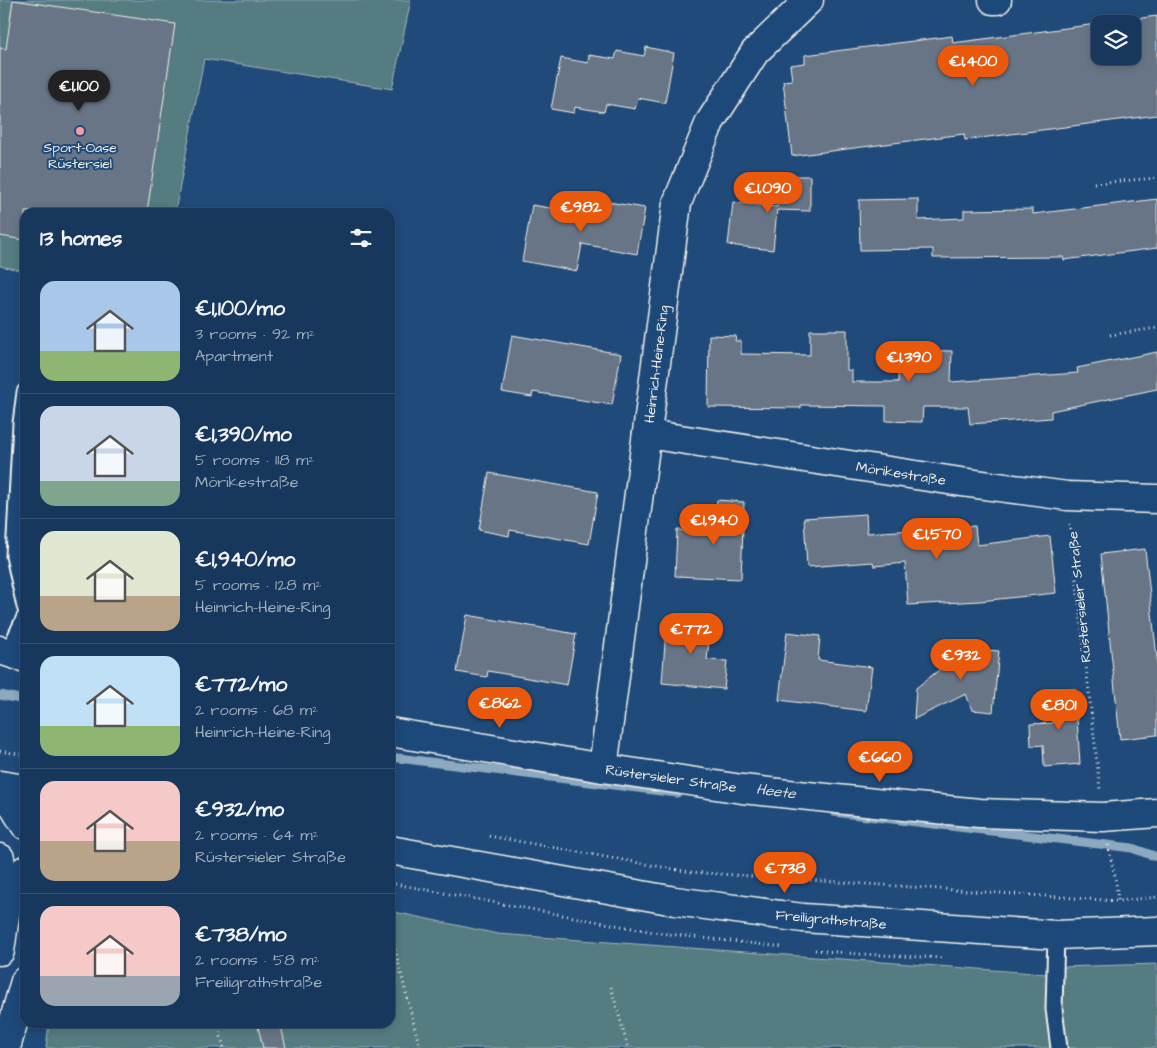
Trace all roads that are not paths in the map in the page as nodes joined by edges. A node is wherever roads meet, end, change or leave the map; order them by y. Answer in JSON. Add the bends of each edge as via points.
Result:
{"nodes":[{"id":1,"x":809,"y":0,"type":"edge"},
{"id":2,"x":993,"y":0,"type":"edge"},
{"id":3,"x":997,"y":0,"type":"edge"},
{"id":4,"x":647,"y":434,"type":"junction"},
{"id":5,"x":20,"y":456,"type":"edge"},
{"id":6,"x":1157,"y":498,"type":"edge"},
{"id":7,"x":20,"y":584,"type":"edge"},
{"id":8,"x":20,"y":630,"type":"edge"},
{"id":9,"x":11,"y":654,"type":"edge"},
{"id":10,"x":395,"y":733,"type":"edge"},
{"id":11,"x":603,"y":768,"type":"junction"},
{"id":12,"x":9,"y":787,"type":"edge"},
{"id":13,"x":20,"y":813,"type":"edge"},
{"id":14,"x":1157,"y":813,"type":"edge"},
{"id":15,"x":395,"y":851,"type":"edge"},
{"id":16,"x":0,"y":858,"type":"edge"},
{"id":17,"x":20,"y":880,"type":"edge"},
{"id":18,"x":6,"y":909,"type":"junction"},
{"id":19,"x":1157,"y":931,"type":"edge"},
{"id":20,"x":1056,"y":935,"type":"junction"},
{"id":21,"x":0,"y":951,"type":"edge"},
{"id":22,"x":20,"y":999,"type":"edge"},
{"id":23,"x":6,"y":1048,"type":"edge"},
{"id":24,"x":1059,"y":1048,"type":"edge"}],
"edges":[{"from":1,"to":4,"type":"street","name":"Heinrich-Heine-Ring","via":[[755,52],[710,122],[677,202]]},
{"from":2,"to":3,"type":"street"},
{"from":4,"to":6,"type":"street","name":"Mörikestraße","via":[[1067,496]]},
{"from":4,"to":11,"type":"street","name":"Heinrich-Heine-Ring"},
{"from":5,"to":7,"type":"lane","via":[[14,556]]},
{"from":8,"to":9,"type":"lane"},
{"from":10,"to":11,"type":"street","name":"Rüstersieler Straße"},
{"from":11,"to":14,"type":"street","name":"Rüstersieler Straße","via":[[742,789],[980,813],[1103,817]]},
{"from":12,"to":13,"type":"street"},
{"from":15,"to":20,"type":"street","name":"Freiligrathstraße","via":[[675,901],[803,918]]},
{"from":16,"to":18,"type":"street"},
{"from":17,"to":18,"type":"street"},
{"from":18,"to":21,"type":"street"},
{"from":19,"to":20,"type":"street","name":"Freiligrathstraße"},
{"from":20,"to":24,"type":"lane","via":[[1054,1009]]},
{"from":22,"to":23,"type":"street"}]}
